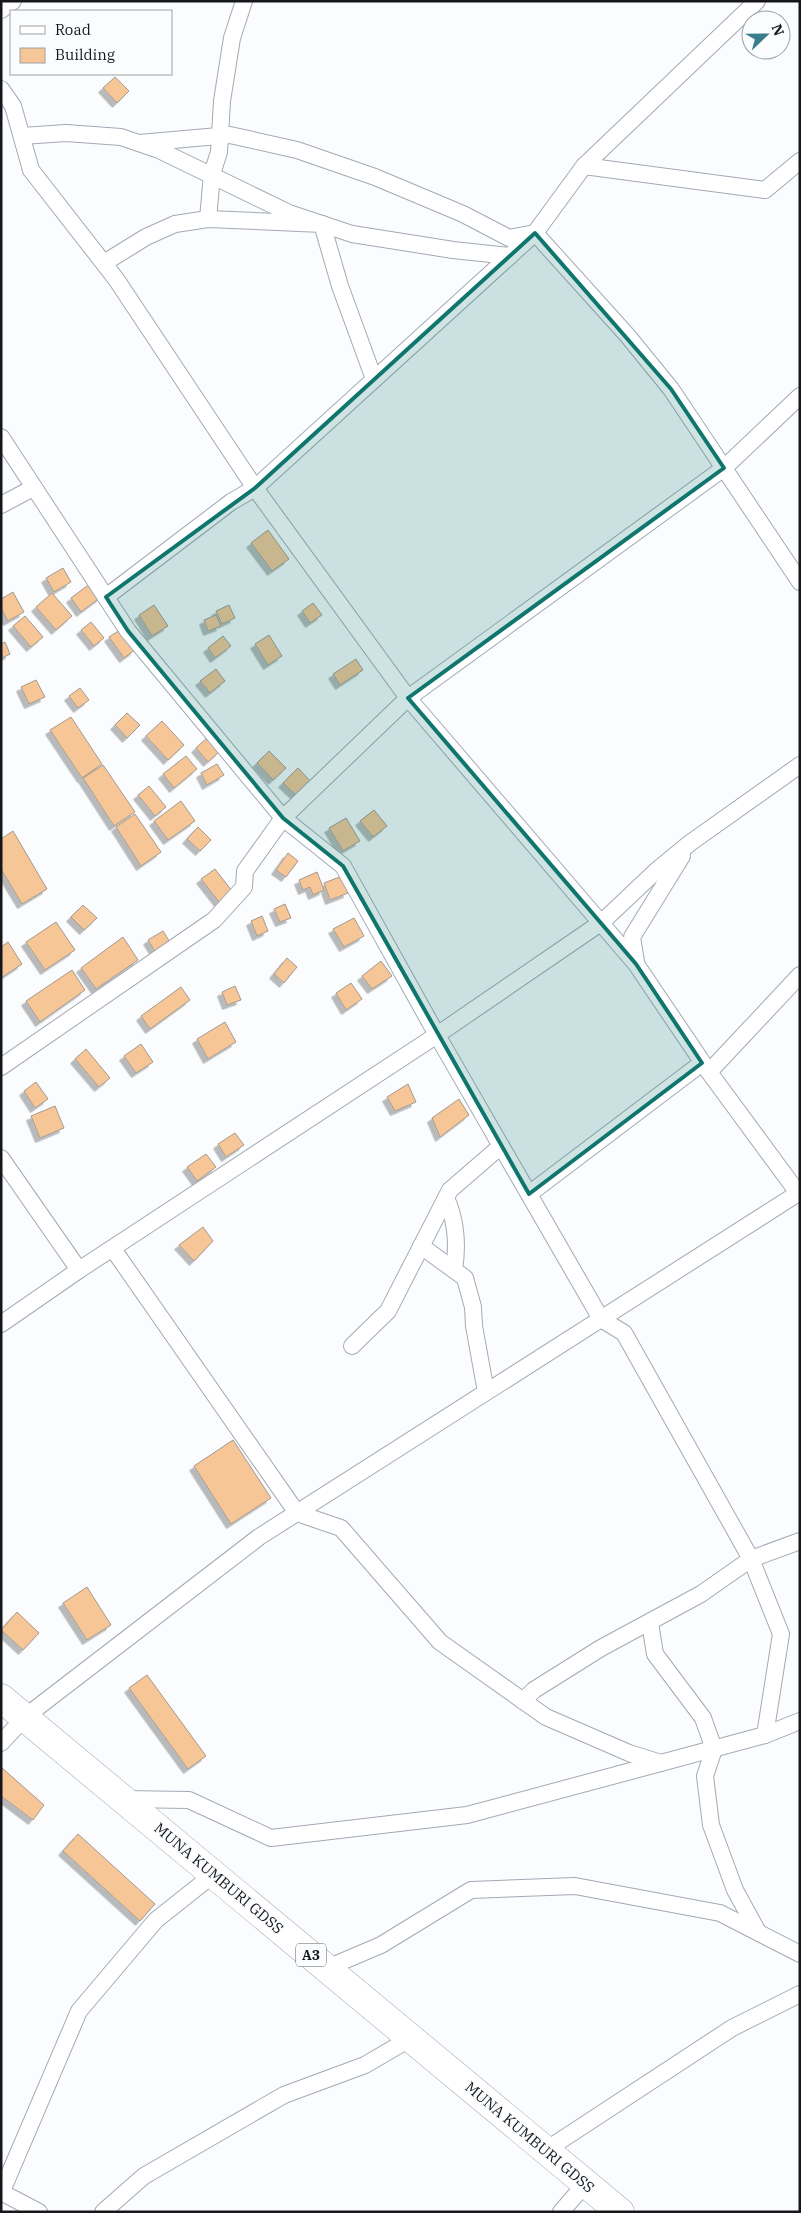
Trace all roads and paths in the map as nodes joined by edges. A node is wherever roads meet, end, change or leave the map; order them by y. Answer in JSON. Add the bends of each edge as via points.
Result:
{"nodes":[{"id":1,"x":13,"y":1,"type":"edge"},
{"id":2,"x":244,"y":1,"type":"edge"},
{"id":3,"x":757,"y":1,"type":"edge"},
{"id":4,"x":1,"y":10,"type":"edge"},
{"id":5,"x":1,"y":89,"type":"edge"},
{"id":6,"x":22,"y":136,"type":"junction"},
{"id":7,"x":220,"y":136,"type":"junction"},
{"id":8,"x":139,"y":143,"type":"junction"},
{"id":9,"x":800,"y":161,"type":"edge"},
{"id":10,"x":584,"y":166,"type":"junction"},
{"id":11,"x":212,"y":174,"type":"junction"},
{"id":12,"x":208,"y":219,"type":"junction"},
{"id":13,"x":322,"y":224,"type":"junction"},
{"id":14,"x":535,"y":233,"type":"junction"},
{"id":15,"x":510,"y":256,"type":"junction"},
{"id":16,"x":104,"y":263,"type":"junction"},
{"id":17,"x":374,"y":379,"type":"junction"},
{"id":18,"x":800,"y":396,"type":"edge"},
{"id":19,"x":1,"y":437,"type":"edge"},
{"id":20,"x":724,"y":468,"type":"junction"},
{"id":21,"x":34,"y":488,"type":"junction"},
{"id":22,"x":255,"y":488,"type":"junction"},
{"id":23,"x":1,"y":505,"type":"edge"},
{"id":24,"x":800,"y":582,"type":"edge"},
{"id":25,"x":106,"y":597,"type":"junction"},
{"id":26,"x":408,"y":698,"type":"junction"},
{"id":27,"x":800,"y":765,"type":"edge"},
{"id":28,"x":283,"y":818,"type":"junction"},
{"id":29,"x":690,"y":843,"type":"junction"},
{"id":30,"x":602,"y":922,"type":"junction"},
{"id":31,"x":636,"y":964,"type":"junction"},
{"id":32,"x":800,"y":975,"type":"edge"},
{"id":33,"x":437,"y":1035,"type":"junction"},
{"id":34,"x":1,"y":1067,"type":"edge"},
{"id":35,"x":706,"y":1068,"type":"junction"},
{"id":36,"x":501,"y":1146,"type":"junction"},
{"id":37,"x":1,"y":1158,"type":"edge"},
{"id":38,"x":799,"y":1192,"type":"edge"},
{"id":39,"x":529,"y":1194,"type":"junction"},
{"id":40,"x":446,"y":1198,"type":"junction"},
{"id":41,"x":421,"y":1246,"type":"junction"},
{"id":42,"x":113,"y":1249,"type":"junction"},
{"id":43,"x":454,"y":1269,"type":"junction"},
{"id":44,"x":79,"y":1270,"type":"junction"},
{"id":45,"x":601,"y":1319,"type":"junction"},
{"id":46,"x":1,"y":1324,"type":"edge"},
{"id":47,"x":352,"y":1346,"type":"dead end"},
{"id":48,"x":486,"y":1392,"type":"junction"},
{"id":49,"x":297,"y":1513,"type":"junction"},
{"id":50,"x":800,"y":1541,"type":"edge"},
{"id":51,"x":751,"y":1559,"type":"junction"},
{"id":52,"x":650,"y":1623,"type":"junction"},
{"id":53,"x":1,"y":1698,"type":"edge"},
{"id":54,"x":523,"y":1701,"type":"junction"},
{"id":55,"x":24,"y":1717,"type":"junction"},
{"id":56,"x":800,"y":1721,"type":"edge"},
{"id":57,"x":765,"y":1735,"type":"junction"},
{"id":58,"x":1,"y":1743,"type":"edge"},
{"id":59,"x":714,"y":1749,"type":"junction"},
{"id":60,"x":661,"y":1763,"type":"junction"},
{"id":61,"x":123,"y":1798,"type":"junction"},
{"id":62,"x":214,"y":1874,"type":"junction"},
{"id":63,"x":758,"y":1932,"type":"junction"},
{"id":64,"x":800,"y":1954,"type":"edge"},
{"id":65,"x":327,"y":1968,"type":"junction"},
{"id":66,"x":800,"y":1994,"type":"edge"},
{"id":67,"x":411,"y":2038,"type":"junction"},
{"id":68,"x":546,"y":2150,"type":"junction"},
{"id":69,"x":586,"y":2183,"type":"junction"},
{"id":70,"x":2,"y":2191,"type":"edge"},
{"id":71,"x":19,"y":2212,"type":"edge"},
{"id":72,"x":39,"y":2212,"type":"edge"},
{"id":73,"x":103,"y":2212,"type":"edge"},
{"id":74,"x":561,"y":2212,"type":"edge"},
{"id":75,"x":620,"y":2212,"type":"edge"}],
"edges":[{"from":1,"to":4,"type":"street"},
{"from":2,"to":7,"type":"street","via":[[232,38]]},
{"from":3,"to":10,"type":"street"},
{"from":5,"to":6,"type":"street","via":[[13,106]]},
{"from":6,"to":8,"type":"street","via":[[66,133],[121,137]]},
{"from":6,"to":16,"type":"street","via":[[32,170]]},
{"from":7,"to":8,"type":"street"},
{"from":7,"to":11,"type":"street"},
{"from":7,"to":14,"type":"street","via":[[230,135],[297,150],[375,177],[463,214],[509,238]]},
{"from":8,"to":11,"type":"street"},
{"from":9,"to":10,"type":"street","via":[[765,190]]},
{"from":10,"to":14,"type":"street"},
{"from":11,"to":12,"type":"street"},
{"from":11,"to":13,"type":"street","via":[[289,213]]},
{"from":12,"to":13,"type":"street"},
{"from":12,"to":16,"type":"street","via":[[175,224],[146,237]]},
{"from":13,"to":15,"type":"street","via":[[352,234]]},
{"from":13,"to":17,"type":"street","via":[[340,286]]},
{"from":14,"to":15,"type":"street"},
{"from":14,"to":20,"type":"street","via":[[671,389]]},
{"from":15,"to":17,"type":"street"},
{"from":16,"to":22,"type":"street"},
{"from":17,"to":22,"type":"street"},
{"from":18,"to":20,"type":"street"},
{"from":19,"to":21,"type":"street"},
{"from":20,"to":24,"type":"street"},
{"from":20,"to":26,"type":"street"},
{"from":21,"to":23,"type":"street"},
{"from":21,"to":25,"type":"street"},
{"from":22,"to":25,"type":"street","via":[[231,502]]},
{"from":22,"to":26,"type":"street"},
{"from":25,"to":28,"type":"street","via":[[128,631]]},
{"from":26,"to":28,"type":"street"},
{"from":26,"to":30,"type":"street"},
{"from":27,"to":29,"type":"street"},
{"from":28,"to":33,"type":"street","via":[[343,866]]},
{"from":28,"to":34,"type":"street","via":[[245,871],[244,887],[214,920]]},
{"from":29,"to":30,"type":"street"},
{"from":29,"to":31,"type":"street","via":[[632,937]]},
{"from":30,"to":31,"type":"street"},
{"from":30,"to":33,"type":"street"},
{"from":31,"to":35,"type":"street"},
{"from":32,"to":35,"type":"street"},
{"from":33,"to":36,"type":"street"},
{"from":33,"to":42,"type":"street"},
{"from":35,"to":38,"type":"street"},
{"from":35,"to":39,"type":"street"},
{"from":36,"to":39,"type":"street"},
{"from":36,"to":40,"type":"street","via":[[450,1190]]},
{"from":37,"to":44,"type":"street"},
{"from":38,"to":45,"type":"street"},
{"from":39,"to":45,"type":"street"},
{"from":40,"to":41,"type":"street"},
{"from":40,"to":43,"type":"street","via":[[452,1212],[457,1252]]},
{"from":41,"to":43,"type":"street"},
{"from":41,"to":47,"type":"street","via":[[388,1311]]},
{"from":42,"to":44,"type":"street"},
{"from":42,"to":49,"type":"street"},
{"from":43,"to":48,"type":"street","via":[[465,1278],[473,1307]]},
{"from":44,"to":46,"type":"street"},
{"from":45,"to":48,"type":"street"},
{"from":45,"to":51,"type":"street","via":[[624,1333]]},
{"from":48,"to":49,"type":"street"},
{"from":49,"to":54,"type":"street","via":[[341,1528],[440,1642]]},
{"from":49,"to":55,"type":"street","via":[[259,1537]]},
{"from":50,"to":51,"type":"street"},
{"from":51,"to":52,"type":"street","via":[[701,1594]]},
{"from":51,"to":57,"type":"street","via":[[781,1634]]},
{"from":52,"to":54,"type":"street","via":[[601,1648],[534,1690]]},
{"from":52,"to":59,"type":"street","via":[[655,1654],[703,1718]]},
{"from":53,"to":55,"type":"highway","name":"MUNA KUMBURI GDSS","number":"A3"},
{"from":54,"to":60,"type":"street","via":[[546,1717],[629,1753]]},
{"from":55,"to":58,"type":"street"},
{"from":55,"to":61,"type":"highway","name":"MUNA KUMBURI GDSS","number":"A3"},
{"from":56,"to":57,"type":"street"},
{"from":57,"to":59,"type":"street"},
{"from":59,"to":60,"type":"street"},
{"from":59,"to":63,"type":"street","via":[[705,1776],[711,1825],[735,1890]]},
{"from":60,"to":61,"type":"street","via":[[467,1816],[271,1838],[188,1800]]},
{"from":61,"to":62,"type":"highway","name":"MUNA KUMBURI GDSS","number":"A3"},
{"from":62,"to":65,"type":"highway","name":"MUNA KUMBURI GDSS","number":"A3"},
{"from":62,"to":70,"type":"street","via":[[156,1920],[79,2012]]},
{"from":63,"to":64,"type":"street"},
{"from":63,"to":65,"type":"street","via":[[720,1914],[575,1886],[471,1890],[382,1945]]},
{"from":65,"to":67,"type":"highway","name":"MUNA KUMBURI GDSS","number":"A3"},
{"from":66,"to":68,"type":"street","via":[[732,2028]]},
{"from":67,"to":68,"type":"highway","name":"MUNA KUMBURI GDSS","number":"A3"},
{"from":67,"to":73,"type":"street","via":[[366,2065],[284,2095],[144,2176]]},
{"from":68,"to":69,"type":"highway","name":"MUNA KUMBURI GDSS","number":"A3"},
{"from":69,"to":74,"type":"street"},
{"from":69,"to":75,"type":"highway","name":"MUNA KUMBURI GDSS","number":"A3"},
{"from":70,"to":71,"type":"street"},
{"from":70,"to":72,"type":"street"}]}
